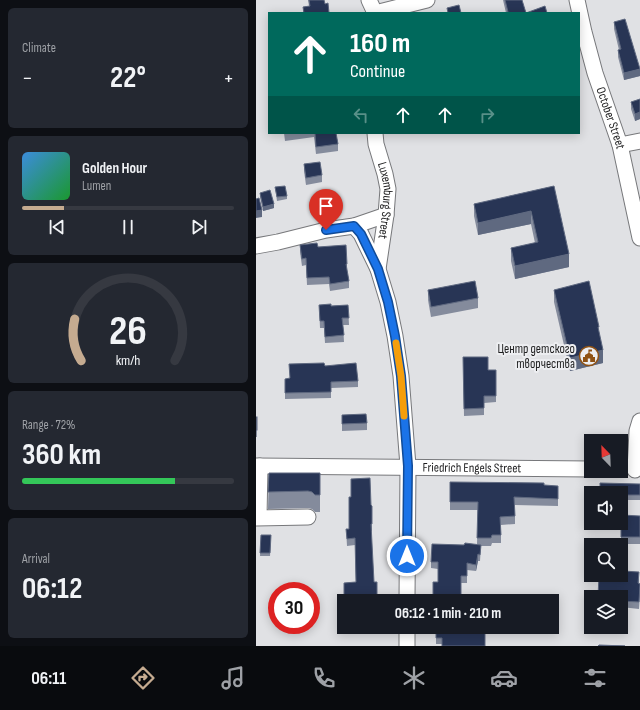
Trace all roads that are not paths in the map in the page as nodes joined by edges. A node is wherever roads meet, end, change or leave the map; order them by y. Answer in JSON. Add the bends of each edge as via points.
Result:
{"nodes":[{"id":1,"x":369,"y":0,"type":"edge"},
{"id":2,"x":427,"y":0,"type":"edge"},
{"id":3,"x":577,"y":0,"type":"edge"},
{"id":4,"x":375,"y":12,"type":"edge"},
{"id":5,"x":379,"y":12,"type":"edge"},
{"id":6,"x":580,"y":12,"type":"edge"},
{"id":7,"x":580,"y":14,"type":"edge"},
{"id":8,"x":375,"y":134,"type":"edge"},
{"id":9,"x":640,"y":141,"type":"edge"},
{"id":10,"x":620,"y":145,"type":"junction"},
{"id":11,"x":386,"y":215,"type":"junction"},
{"id":12,"x":354,"y":226,"type":"junction"},
{"id":13,"x":640,"y":238,"type":"edge"},
{"id":14,"x":256,"y":246,"type":"edge"},
{"id":15,"x":378,"y":269,"type":"junction"},
{"id":16,"x":640,"y":421,"type":"edge"},
{"id":17,"x":258,"y":466,"type":"edge"},
{"id":18,"x":408,"y":466,"type":"junction"},
{"id":19,"x":584,"y":469,"type":"edge"},
{"id":20,"x":632,"y":470,"type":"edge"},
{"id":21,"x":308,"y":517,"type":"dead end"},
{"id":22,"x":257,"y":518,"type":"edge"},
{"id":23,"x":407,"y":594,"type":"edge"},
{"id":24,"x":407,"y":634,"type":"edge"},
{"id":25,"x":407,"y":646,"type":"edge"}],
"edges":[{"from":1,"to":4,"type":"street"},
{"from":2,"to":5,"type":"street"},
{"from":3,"to":6,"type":"street","name":"October Street"},
{"from":7,"to":10,"type":"street","name":"October Street","via":[[595,73]]},
{"from":8,"to":11,"type":"street","name":"Luxemburg Street","via":[[388,189]]},
{"from":9,"to":10,"type":"street"},
{"from":10,"to":13,"type":"street","name":"October Street"},
{"from":11,"to":12,"type":"street"},
{"from":11,"to":15,"type":"street","name":"Luxemburg Street"},
{"from":12,"to":14,"type":"street"},
{"from":12,"to":15,"type":"street","via":[[361,234]]},
{"from":15,"to":18,"type":"street","name":"Luxemburg Street","via":[[395,336]]},
{"from":16,"to":20,"type":"street"},
{"from":17,"to":18,"type":"street","name":"Friedrich Engels Street"},
{"from":17,"to":22,"type":"street"},
{"from":18,"to":19,"type":"street","name":"Friedrich Engels Street"},
{"from":18,"to":23,"type":"street","name":"Luxemburg Street"},
{"from":21,"to":22,"type":"street"},
{"from":24,"to":25,"type":"street"}]}
